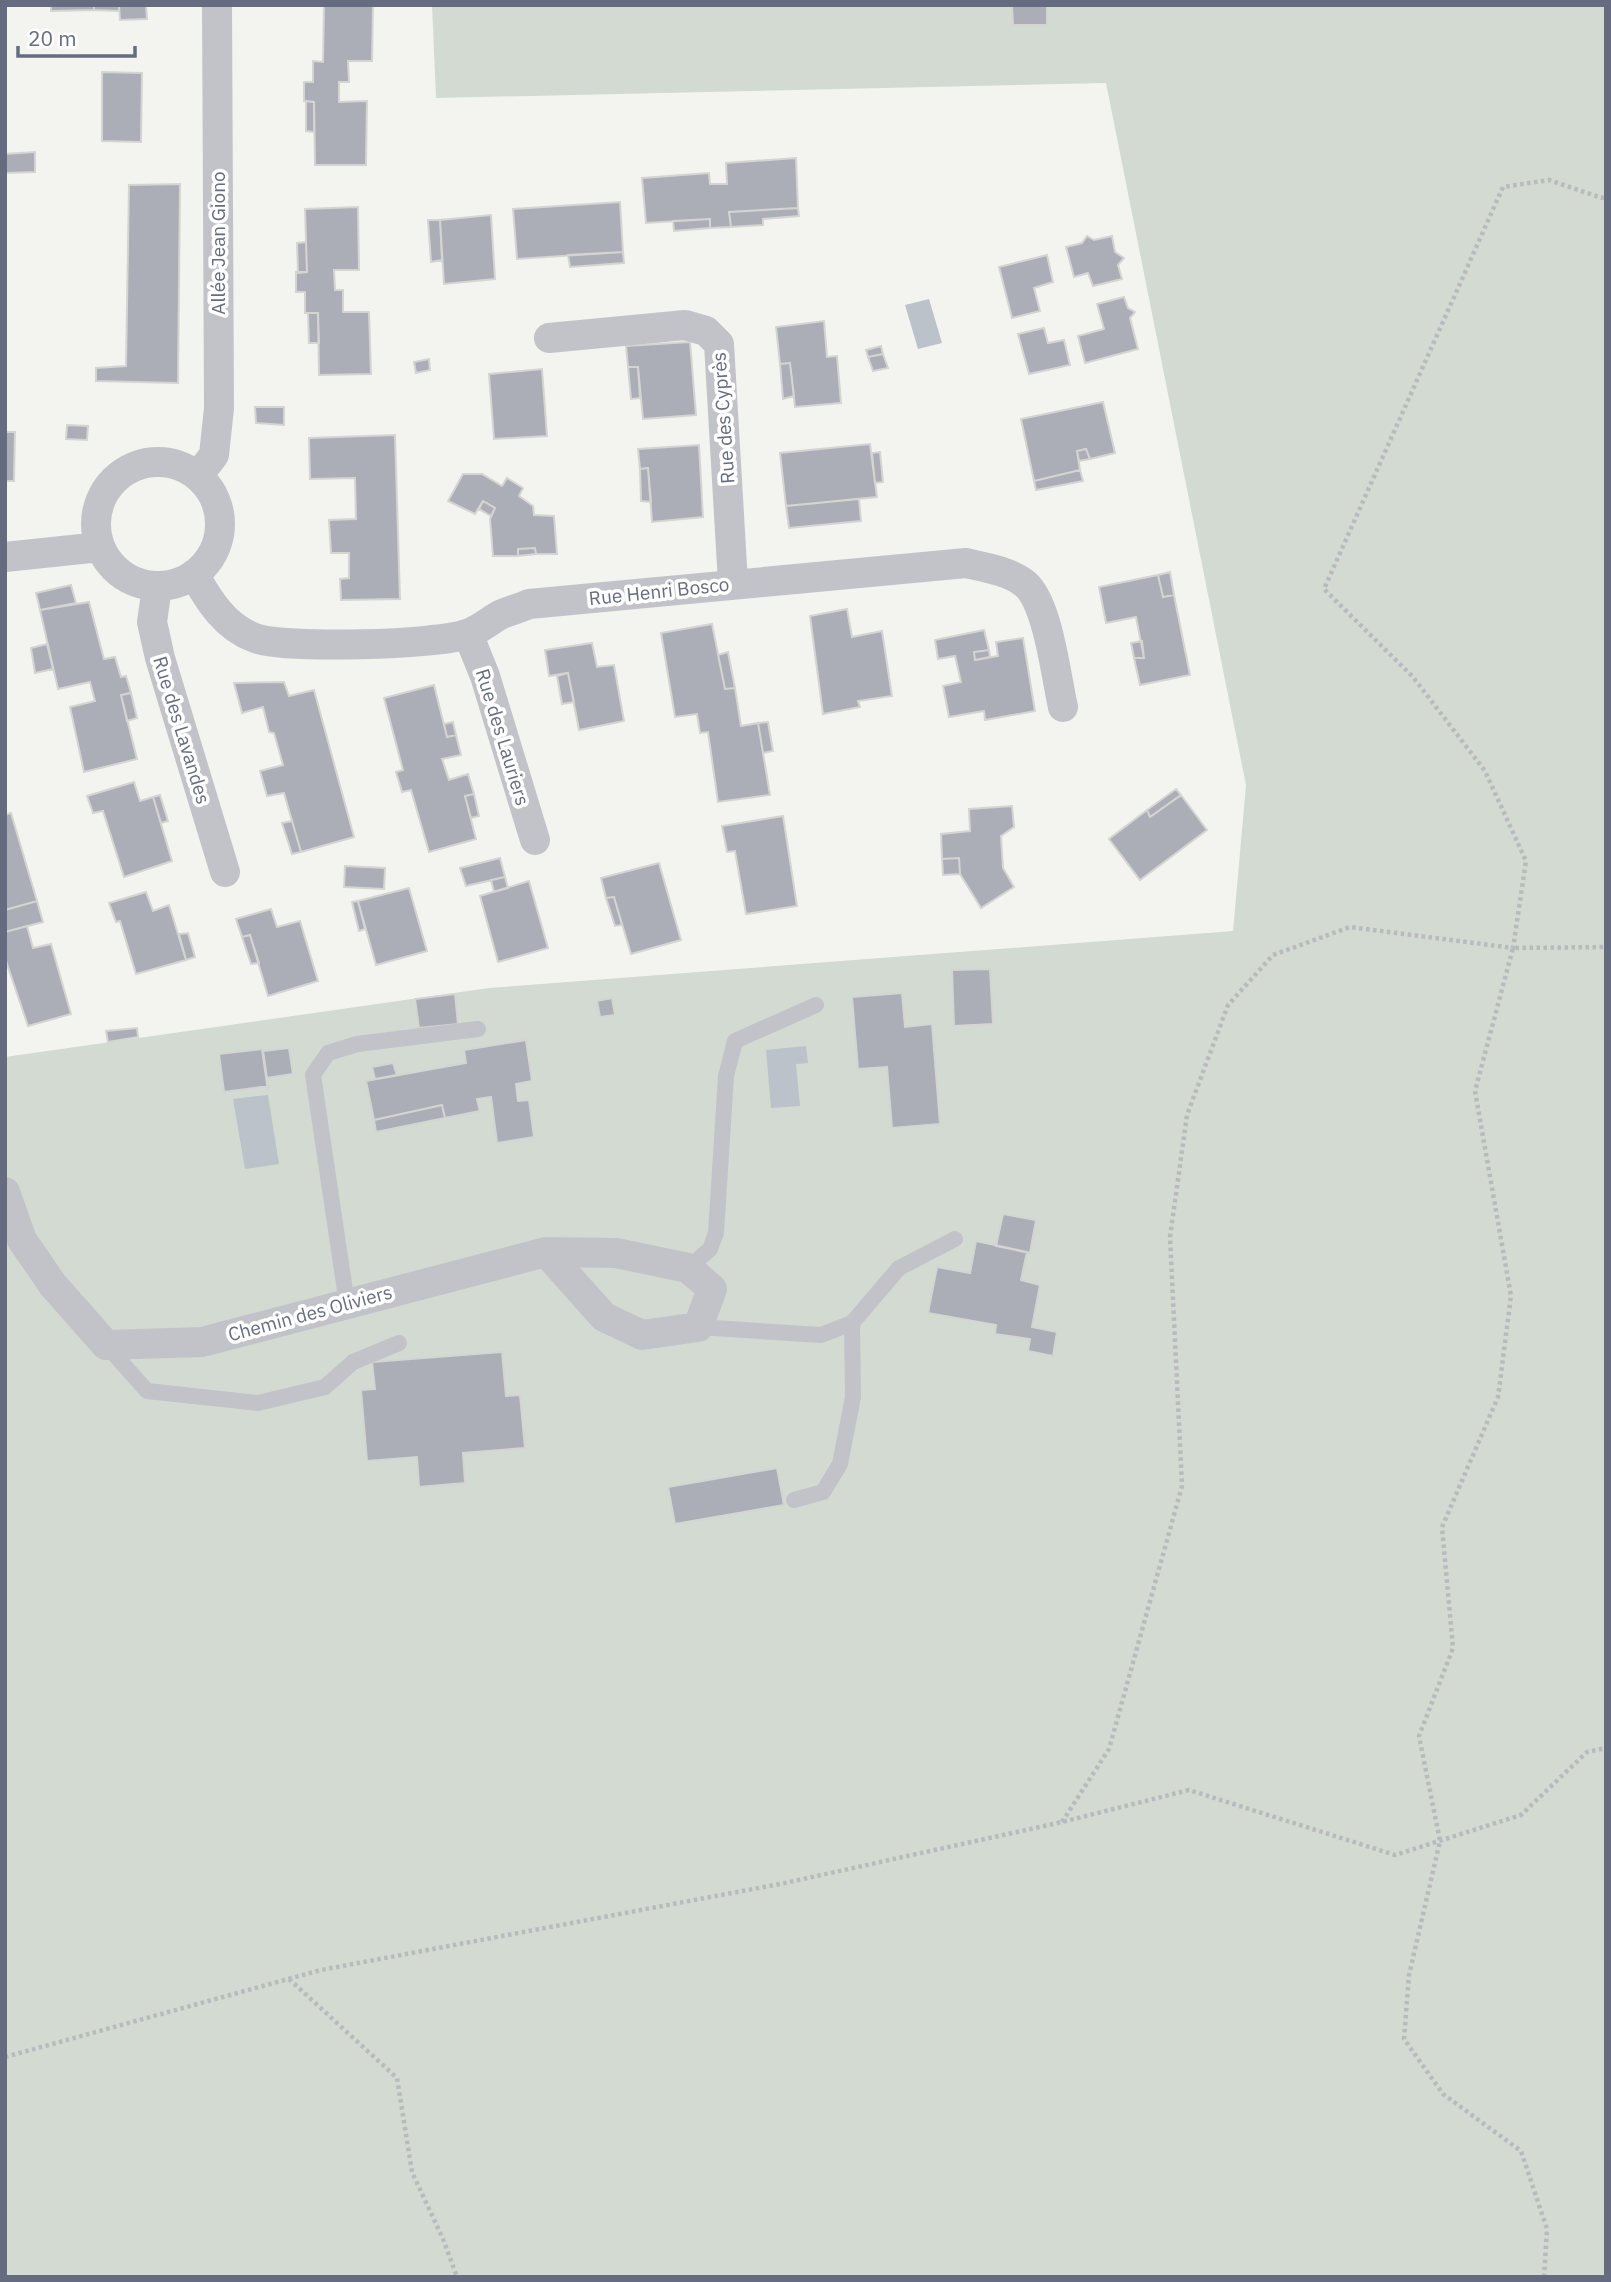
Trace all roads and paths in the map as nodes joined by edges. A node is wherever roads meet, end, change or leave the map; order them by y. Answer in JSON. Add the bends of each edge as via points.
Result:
{"nodes":[{"id":1,"x":216,"y":5,"type":"edge"},
{"id":2,"x":1606,"y":195,"type":"edge"},
{"id":3,"x":549,"y":338,"type":"dead end"},
{"id":4,"x":198,"y":476,"type":"junction"},
{"id":5,"x":100,"y":547,"type":"junction"},
{"id":6,"x":5,"y":557,"type":"edge"},
{"id":7,"x":194,"y":575,"type":"junction"},
{"id":8,"x":733,"y":583,"type":"junction"},
{"id":9,"x":158,"y":587,"type":"junction"},
{"id":10,"x":468,"y":634,"type":"junction"},
{"id":11,"x":1063,"y":707,"type":"dead end"},
{"id":12,"x":535,"y":840,"type":"dead end"},
{"id":13,"x":225,"y":872,"type":"dead end"},
{"id":14,"x":1606,"y":947,"type":"edge"},
{"id":15,"x":1513,"y":948,"type":"junction"},
{"id":16,"x":816,"y":1005,"type":"dead end"},
{"id":17,"x":478,"y":1029,"type":"dead end"},
{"id":18,"x":5,"y":1192,"type":"edge"},
{"id":19,"x":955,"y":1239,"type":"dead end"},
{"id":20,"x":546,"y":1252,"type":"junction"},
{"id":21,"x":688,"y":1268,"type":"junction"},
{"id":22,"x":347,"y":1304,"type":"junction"},
{"id":23,"x":852,"y":1323,"type":"junction"},
{"id":24,"x":698,"y":1327,"type":"junction"},
{"id":25,"x":399,"y":1343,"type":"dead end"},
{"id":26,"x":106,"y":1345,"type":"junction"},
{"id":27,"x":794,"y":1500,"type":"dead end"},
{"id":28,"x":1606,"y":1748,"type":"edge"},
{"id":29,"x":1062,"y":1822,"type":"junction"},
{"id":30,"x":1440,"y":1841,"type":"junction"},
{"id":31,"x":289,"y":1978,"type":"junction"},
{"id":32,"x":5,"y":2057,"type":"edge"},
{"id":33,"x":457,"y":2277,"type":"edge"},
{"id":34,"x":1544,"y":2277,"type":"edge"}],
"edges":[{"from":1,"to":4,"type":"street","name":"Allée Jean Giono","via":[[219,408],[214,455]]},
{"from":2,"to":15,"type":"path","via":[[1602,198],[1549,180],[1503,187],[1324,589],[1413,677],[1485,771],[1526,861]]},
{"from":3,"to":8,"type":"street","name":"Rue des Cyprès","via":[[685,325],[706,331],[719,344]]},
{"from":4,"to":5,"type":"street","via":[[179,465],[156,461],[122,472],[99,503],[94,524]]},
{"from":4,"to":7,"type":"street","via":[[212,493],[221,523],[213,555]]},
{"from":5,"to":6,"type":"street"},
{"from":5,"to":9,"type":"street","via":[[124,578]]},
{"from":7,"to":9,"type":"street"},
{"from":7,"to":10,"type":"street","name":"Rue Henri Bosco","via":[[213,608],[255,638],[307,644],[385,643]]},
{"from":8,"to":10,"type":"street","name":"Rue Henri Bosco","via":[[530,604],[501,614]]},
{"from":8,"to":11,"type":"street","name":"Rue Henri Bosco","via":[[926,565],[966,563],[991,569],[1023,582],[1034,594]]},
{"from":9,"to":13,"type":"street","name":"Rue des Lavandes","via":[[152,622],[160,658]]},
{"from":10,"to":12,"type":"street","name":"Rue des Lauriers"},
{"from":14,"to":15,"type":"path"},
{"from":15,"to":29,"type":"path","via":[[1350,927],[1273,955],[1228,1005],[1187,1115],[1170,1237],[1182,1486],[1109,1749]]},
{"from":15,"to":30,"type":"path","via":[[1475,1091],[1511,1296],[1497,1397],[1442,1527],[1453,1648],[1419,1736]]},
{"from":16,"to":21,"type":"lane","via":[[736,1041],[726,1076],[716,1233],[709,1249]]},
{"from":17,"to":22,"type":"lane","via":[[357,1044],[328,1053],[313,1075]]},
{"from":18,"to":26,"type":"street","via":[[22,1241],[52,1285]]},
{"from":19,"to":23,"type":"lane","via":[[899,1268]]},
{"from":20,"to":21,"type":"street","name":"Chemin des Oliviers","via":[[616,1253]]},
{"from":20,"to":22,"type":"street","name":"Chemin des Oliviers"},
{"from":20,"to":24,"type":"street","via":[[604,1317],[642,1335]]},
{"from":21,"to":24,"type":"street","via":[[712,1289]]},
{"from":22,"to":26,"type":"street","name":"Chemin des Oliviers","via":[[202,1342]]},
{"from":23,"to":24,"type":"lane","via":[[821,1335]]},
{"from":23,"to":27,"type":"lane","via":[[853,1397],[840,1464],[823,1492]]},
{"from":25,"to":26,"type":"lane","via":[[353,1362],[325,1387],[258,1403],[147,1391]]},
{"from":28,"to":30,"type":"path","via":[[1587,1752],[1521,1815]]},
{"from":29,"to":30,"type":"path","via":[[1189,1790],[1395,1855]]},
{"from":29,"to":31,"type":"path","via":[[785,1883]]},
{"from":30,"to":34,"type":"path","via":[[1409,1975],[1404,2039],[1443,2094],[1521,2151],[1547,2230]]},
{"from":31,"to":32,"type":"path"},
{"from":31,"to":33,"type":"path","via":[[397,2078],[412,2172]]}]}
